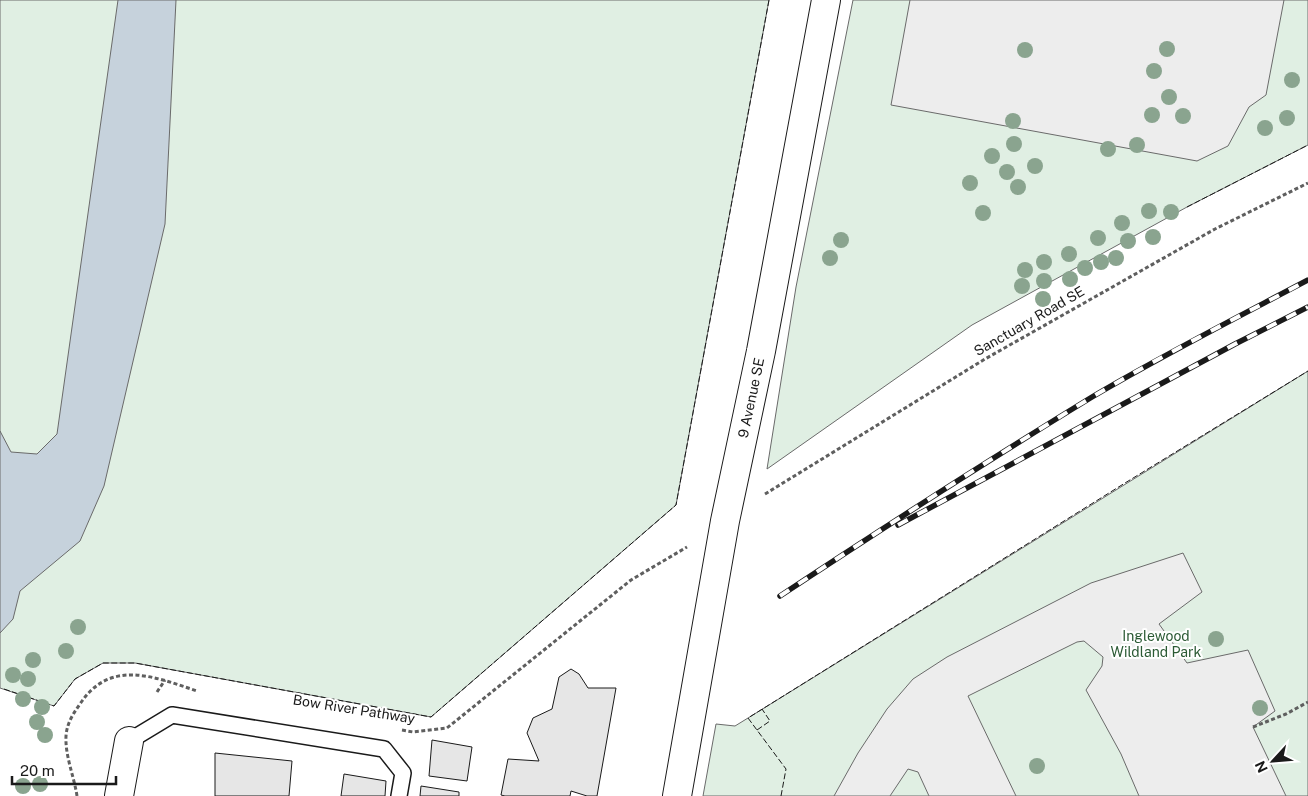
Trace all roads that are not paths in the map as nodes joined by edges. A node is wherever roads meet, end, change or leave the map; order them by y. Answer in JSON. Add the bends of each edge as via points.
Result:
{"nodes":[{"id":1,"x":826,"y":0,"type":"edge"},
{"id":2,"x":129,"y":740,"type":"joint"},
{"id":3,"x":119,"y":796,"type":"edge"},
{"id":4,"x":399,"y":796,"type":"edge"},
{"id":5,"x":676,"y":796,"type":"edge"}],
"edges":[{"from":1,"to":5,"type":"street","name":"9 Avenue SE","via":[[762,351],[725,521]]},
{"from":2,"to":3,"type":"street"},
{"from":2,"to":4,"type":"lane","via":[[172,715],[384,749],[403,773]]}]}
